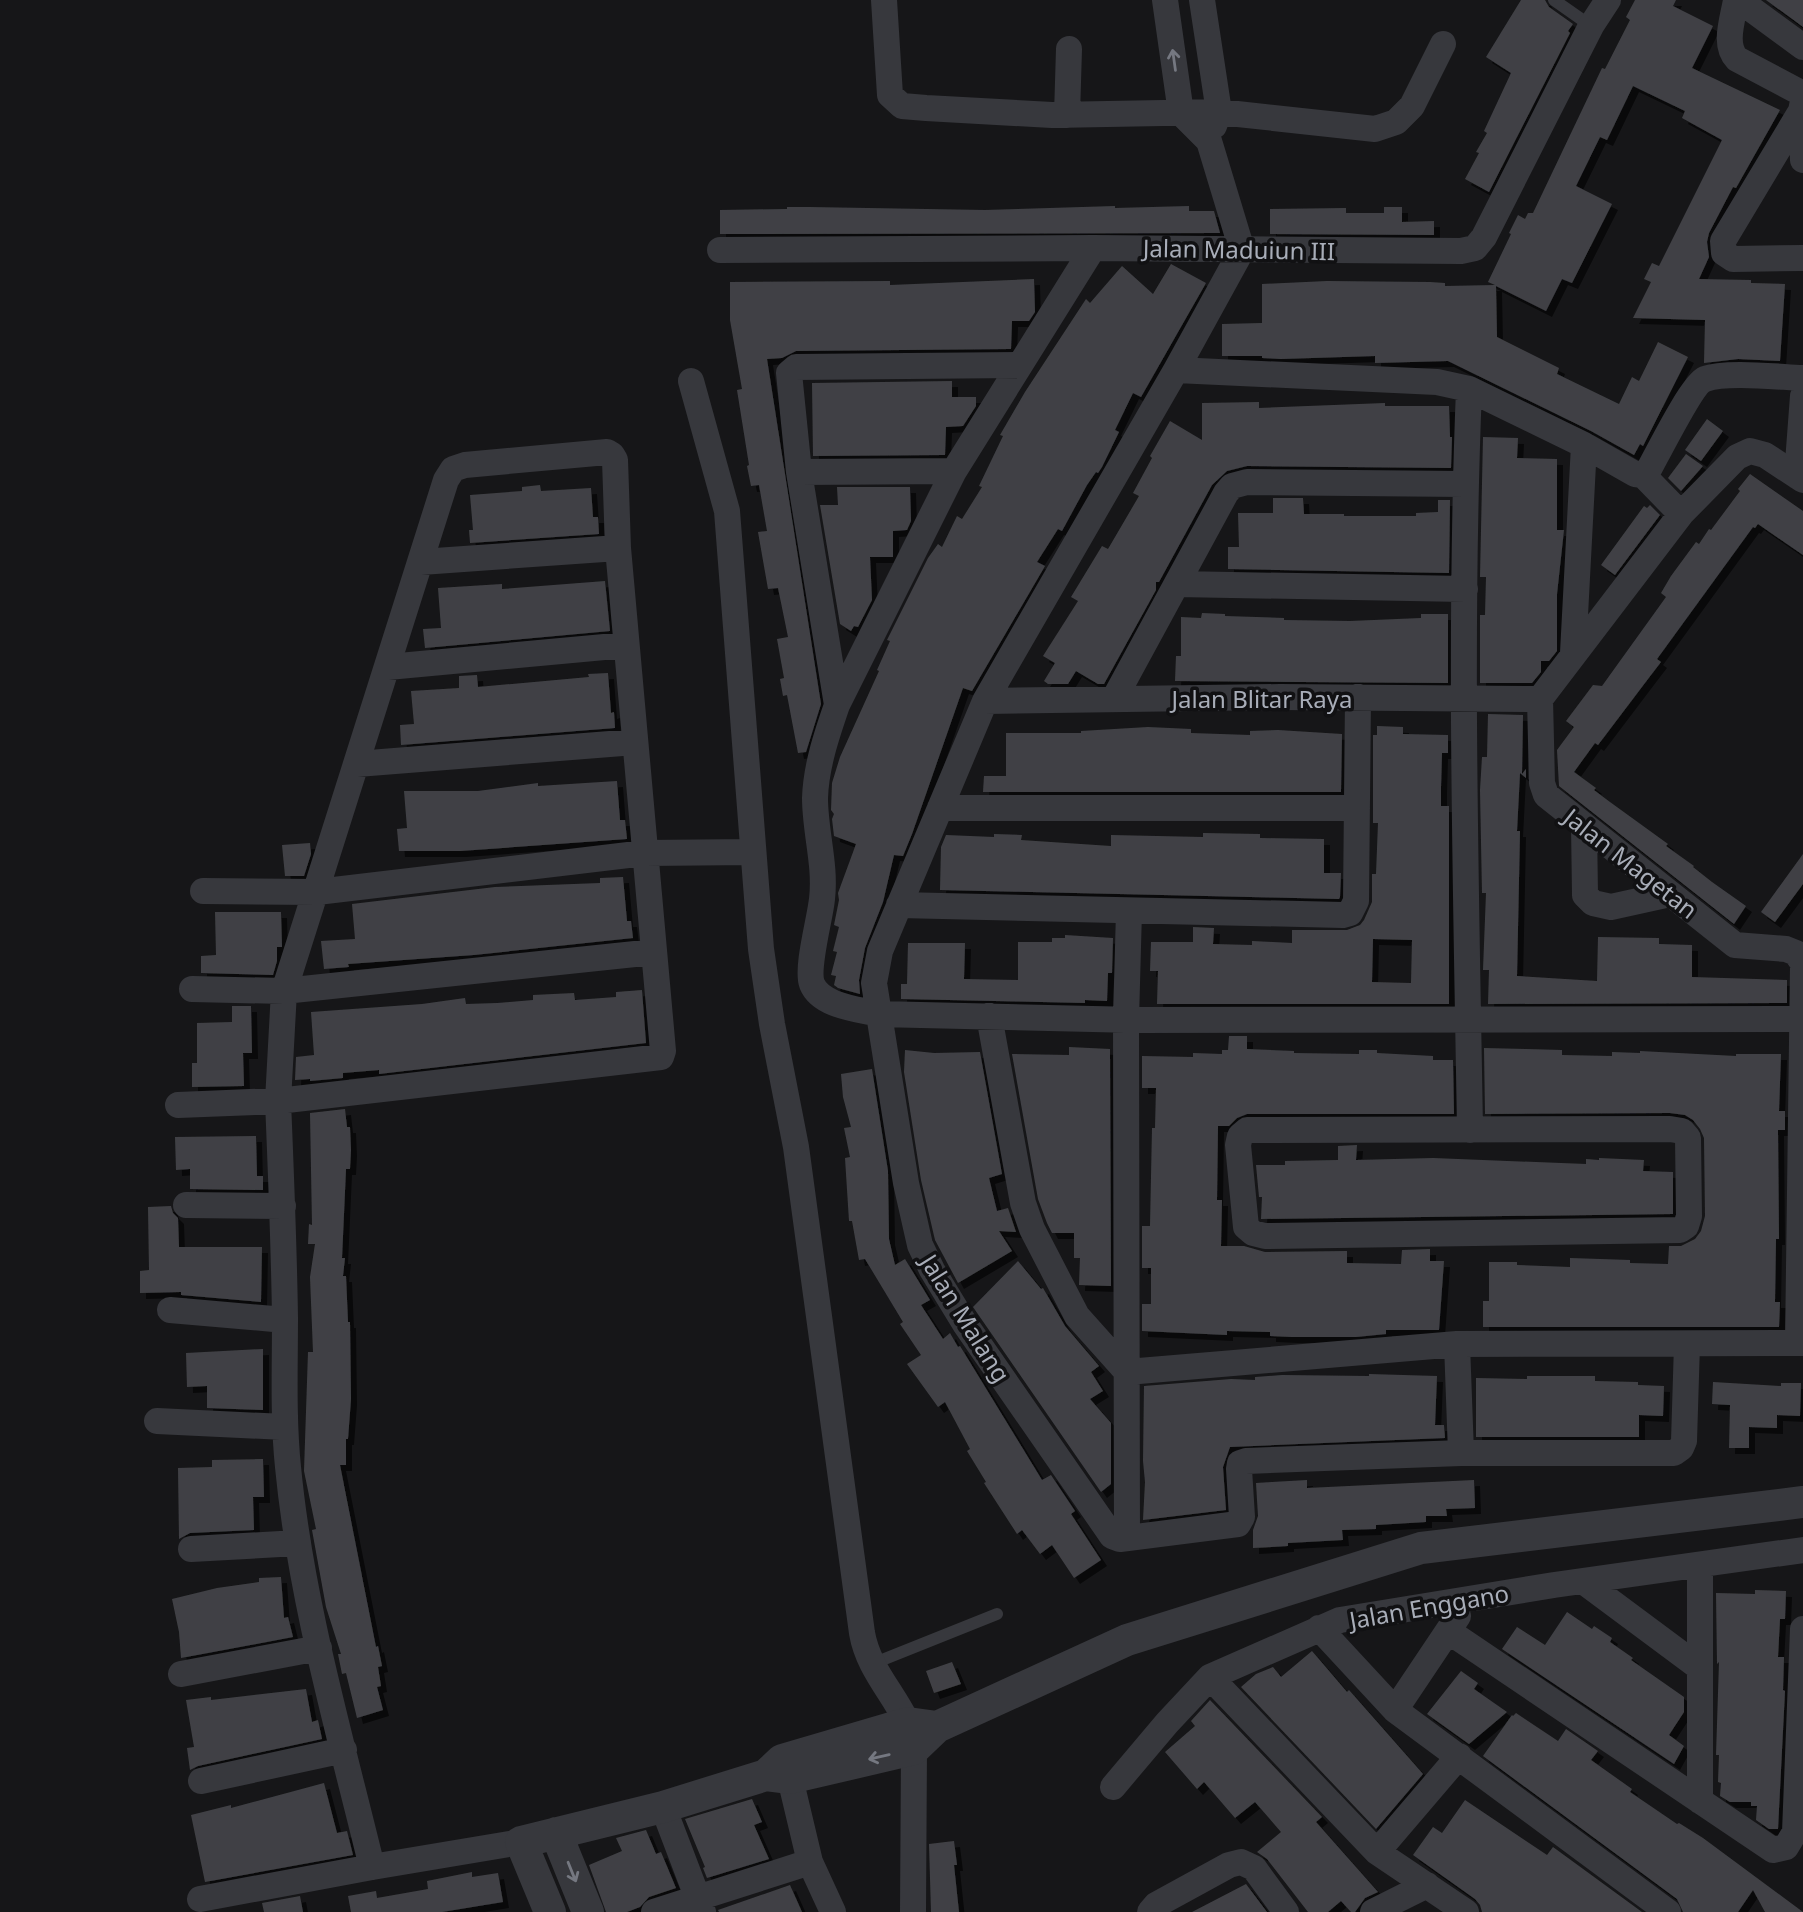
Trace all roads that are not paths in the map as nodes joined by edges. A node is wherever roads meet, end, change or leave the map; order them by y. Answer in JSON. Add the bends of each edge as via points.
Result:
{"nodes":[{"id":1,"x":884,"y":0,"type":"edge"},
{"id":2,"x":1166,"y":0,"type":"edge"},
{"id":3,"x":1202,"y":0,"type":"edge"},
{"id":4,"x":1554,"y":0,"type":"edge"},
{"id":5,"x":1608,"y":0,"type":"edge"},
{"id":6,"x":1737,"y":0,"type":"edge"},
{"id":7,"x":1591,"y":26,"type":"junction"},
{"id":8,"x":1443,"y":44,"type":"dead end"},
{"id":9,"x":1803,"y":47,"type":"edge"},
{"id":10,"x":1069,"y":49,"type":"dead end"},
{"id":11,"x":1802,"y":102,"type":"edge"},
{"id":12,"x":1219,"y":112,"type":"junction"},
{"id":13,"x":1181,"y":113,"type":"junction"},
{"id":14,"x":1066,"y":115,"type":"junction"},
{"id":15,"x":1209,"y":141,"type":"junction"},
{"id":16,"x":1803,"y":160,"type":"edge"},
{"id":17,"x":1093,"y":248,"type":"junction"},
{"id":18,"x":720,"y":250,"type":"dead end"},
{"id":19,"x":1242,"y":250,"type":"junction"},
{"id":20,"x":1803,"y":258,"type":"edge"},
{"id":21,"x":1020,"y":365,"type":"junction"},
{"id":22,"x":1177,"y":370,"type":"junction"},
{"id":23,"x":1803,"y":378,"type":"edge"},
{"id":24,"x":691,"y":381,"type":"dead end"},
{"id":25,"x":1469,"y":389,"type":"junction"},
{"id":26,"x":1803,"y":396,"type":"edge"},
{"id":27,"x":1584,"y":445,"type":"junction"},
{"id":28,"x":954,"y":471,"type":"junction"},
{"id":29,"x":799,"y":472,"type":"junction"},
{"id":30,"x":1643,"y":475,"type":"junction"},
{"id":31,"x":1800,"y":478,"type":"edge"},
{"id":32,"x":1465,"y":484,"type":"junction"},
{"id":33,"x":1681,"y":514,"type":"junction"},
{"id":34,"x":618,"y":548,"type":"junction"},
{"id":35,"x":421,"y":562,"type":"junction"},
{"id":36,"x":1177,"y":584,"type":"junction"},
{"id":37,"x":1465,"y":589,"type":"junction"},
{"id":38,"x":626,"y":645,"type":"junction"},
{"id":39,"x":1573,"y":653,"type":"junction"},
{"id":40,"x":388,"y":667,"type":"junction"},
{"id":41,"x":1358,"y":697,"type":"junction"},
{"id":42,"x":1465,"y":697,"type":"junction"},
{"id":43,"x":1114,"y":699,"type":"junction"},
{"id":44,"x":1540,"y":699,"type":"junction"},
{"id":45,"x":985,"y":701,"type":"junction"},
{"id":46,"x":837,"y":705,"type":"junction"},
{"id":47,"x":635,"y":742,"type":"junction"},
{"id":48,"x":357,"y":764,"type":"junction"},
{"id":49,"x":940,"y":808,"type":"junction"},
{"id":50,"x":1357,"y":808,"type":"junction"},
{"id":51,"x":1584,"y":825,"type":"junction"},
{"id":52,"x":752,"y":852,"type":"junction"},
{"id":53,"x":645,"y":853,"type":"junction"},
{"id":54,"x":203,"y":891,"type":"dead end"},
{"id":55,"x":317,"y":892,"type":"junction"},
{"id":56,"x":1670,"y":894,"type":"junction"},
{"id":57,"x":900,"y":905,"type":"junction"},
{"id":58,"x":1129,"y":911,"type":"junction"},
{"id":59,"x":654,"y":952,"type":"junction"},
{"id":60,"x":1803,"y":964,"type":"edge"},
{"id":61,"x":192,"y":989,"type":"dead end"},
{"id":62,"x":284,"y":991,"type":"junction"},
{"id":63,"x":878,"y":1013,"type":"junction"},
{"id":64,"x":989,"y":1016,"type":"junction"},
{"id":65,"x":1802,"y":1019,"type":"edge"},
{"id":66,"x":1126,"y":1020,"type":"junction"},
{"id":67,"x":1468,"y":1020,"type":"junction"},
{"id":68,"x":278,"y":1101,"type":"junction"},
{"id":69,"x":178,"y":1105,"type":"dead end"},
{"id":70,"x":1471,"y":1130,"type":"junction"},
{"id":71,"x":186,"y":1205,"type":"dead end"},
{"id":72,"x":283,"y":1206,"type":"junction"},
{"id":73,"x":170,"y":1310,"type":"dead end"},
{"id":74,"x":285,"y":1320,"type":"junction"},
{"id":75,"x":1126,"y":1323,"type":"junction"},
{"id":76,"x":1093,"y":1335,"type":"junction"},
{"id":77,"x":1801,"y":1343,"type":"edge"},
{"id":78,"x":1457,"y":1344,"type":"junction"},
{"id":79,"x":1687,"y":1344,"type":"junction"},
{"id":80,"x":1127,"y":1372,"type":"junction"},
{"id":81,"x":157,"y":1421,"type":"dead end"},
{"id":82,"x":285,"y":1427,"type":"junction"},
{"id":83,"x":1461,"y":1453,"type":"junction"},
{"id":84,"x":1803,"y":1502,"type":"edge"},
{"id":85,"x":1127,"y":1538,"type":"junction"},
{"id":86,"x":298,"y":1542,"type":"junction"},
{"id":87,"x":191,"y":1549,"type":"dead end"},
{"id":88,"x":1803,"y":1550,"type":"edge"},
{"id":89,"x":1700,"y":1565,"type":"junction"},
{"id":90,"x":1583,"y":1581,"type":"junction"},
{"id":91,"x":1468,"y":1599,"type":"junction"},
{"id":92,"x":998,"y":1614,"type":"dead end"},
{"id":93,"x":1319,"y":1628,"type":"junction"},
{"id":94,"x":1803,"y":1629,"type":"edge"},
{"id":95,"x":1448,"y":1631,"type":"junction"},
{"id":96,"x":319,"y":1648,"type":"junction"},
{"id":97,"x":871,"y":1664,"type":"junction"},
{"id":98,"x":1700,"y":1668,"type":"junction"},
{"id":99,"x":181,"y":1674,"type":"dead end"},
{"id":100,"x":1210,"y":1677,"type":"junction"},
{"id":101,"x":1395,"y":1710,"type":"junction"},
{"id":102,"x":920,"y":1733,"type":"junction"},
{"id":103,"x":344,"y":1750,"type":"junction"},
{"id":104,"x":1459,"y":1756,"type":"junction"},
{"id":105,"x":779,"y":1771,"type":"junction"},
{"id":106,"x":201,"y":1781,"type":"dead end"},
{"id":107,"x":1113,"y":1787,"type":"dead end"},
{"id":108,"x":1700,"y":1801,"type":"junction"},
{"id":109,"x":663,"y":1807,"type":"junction"},
{"id":110,"x":556,"y":1833,"type":"junction"},
{"id":111,"x":521,"y":1842,"type":"junction"},
{"id":112,"x":1377,"y":1852,"type":"junction"},
{"id":113,"x":810,"y":1862,"type":"junction"},
{"id":114,"x":372,"y":1867,"type":"junction"},
{"id":115,"x":1427,"y":1885,"type":"junction"},
{"id":116,"x":200,"y":1899,"type":"dead end"},
{"id":117,"x":700,"y":1906,"type":"edge"},
{"id":118,"x":1154,"y":1910,"type":"edge"},
{"id":119,"x":550,"y":1912,"type":"edge"},
{"id":120,"x":588,"y":1912,"type":"edge"},
{"id":121,"x":654,"y":1912,"type":"edge"},
{"id":122,"x":833,"y":1912,"type":"edge"},
{"id":123,"x":913,"y":1912,"type":"edge"},
{"id":124,"x":1286,"y":1912,"type":"edge"},
{"id":125,"x":1373,"y":1912,"type":"edge"},
{"id":126,"x":1466,"y":1912,"type":"edge"},
{"id":127,"x":1668,"y":1912,"type":"edge"}],
"edges":[{"from":1,"to":14,"type":"street","via":[[890,95],[902,106]]},
{"from":13,"to":2,"type":"street","one_way":true},
{"from":3,"to":12,"type":"street"},
{"from":4,"to":7,"type":"lane"},
{"from":5,"to":7,"type":"street","name":"Jalan Maduiun III"},
{"from":6,"to":9,"type":"street"},
{"from":6,"to":11,"type":"street","via":[[1731,53]]},
{"from":7,"to":19,"type":"street","name":"Jalan Maduiun III","via":[[1475,247],[1461,251]]},
{"from":8,"to":12,"type":"street","via":[[1412,106],[1396,122],[1375,129]]},
{"from":10,"to":14,"type":"street"},
{"from":11,"to":16,"type":"street"},
{"from":11,"to":20,"type":"street","via":[[1723,242],[1724,253],[1733,258]]},
{"from":12,"to":13,"type":"street"},
{"from":12,"to":15,"type":"street"},
{"from":13,"to":14,"type":"street"},
{"from":13,"to":15,"type":"street"},
{"from":15,"to":19,"type":"street"},
{"from":17,"to":18,"type":"street","name":"Jalan Maduiun III"},
{"from":17,"to":19,"type":"street","name":"Jalan Maduiun III"},
{"from":17,"to":21,"type":"street"},
{"from":19,"to":22,"type":"street","name":"Jalan Malang"},
{"from":21,"to":28,"type":"street"},
{"from":21,"to":29,"type":"street","via":[[796,367],[789,373],[789,382]]},
{"from":22,"to":25,"type":"street","via":[[1437,382]]},
{"from":22,"to":45,"type":"street","name":"Jalan Malang"},
{"from":23,"to":30,"type":"street","via":[[1719,376],[1702,380]]},
{"from":24,"to":52,"type":"street","via":[[727,511]]},
{"from":25,"to":27,"type":"street"},
{"from":25,"to":32,"type":"street"},
{"from":26,"to":31,"type":"street"},
{"from":27,"to":30,"type":"street"},
{"from":27,"to":39,"type":"street"},
{"from":28,"to":29,"type":"street"},
{"from":28,"to":46,"type":"street"},
{"from":29,"to":46,"type":"street"},
{"from":30,"to":33,"type":"street"},
{"from":31,"to":33,"type":"street","via":[[1765,455],[1750,451],[1737,457]]},
{"from":32,"to":36,"type":"street","via":[[1232,486]]},
{"from":32,"to":37,"type":"street"},
{"from":33,"to":39,"type":"street"},
{"from":34,"to":35,"type":"street"},
{"from":34,"to":35,"type":"street","via":[[615,460],[607,452],[453,469]]},
{"from":34,"to":38,"type":"street"},
{"from":35,"to":40,"type":"street"},
{"from":36,"to":37,"type":"street"},
{"from":36,"to":43,"type":"street"},
{"from":37,"to":42,"type":"street"},
{"from":38,"to":40,"type":"street"},
{"from":38,"to":47,"type":"street"},
{"from":39,"to":44,"type":"street"},
{"from":40,"to":48,"type":"street"},
{"from":41,"to":42,"type":"street","name":"Jalan Blitar Raya"},
{"from":41,"to":43,"type":"street","name":"Jalan Blitar Raya"},
{"from":41,"to":50,"type":"street"},
{"from":42,"to":44,"type":"street","name":"Jalan Blitar Raya"},
{"from":42,"to":67,"type":"street"},
{"from":43,"to":45,"type":"street","name":"Jalan Blitar Raya"},
{"from":44,"to":51,"type":"street","name":"Jalan Magetan","via":[[1546,795]]},
{"from":45,"to":49,"type":"street","name":"Jalan Malang"},
{"from":46,"to":63,"type":"street","via":[[815,797],[822,897],[810,971],[812,984],[830,1000]]},
{"from":47,"to":48,"type":"street"},
{"from":47,"to":53,"type":"street"},
{"from":48,"to":55,"type":"street"},
{"from":49,"to":50,"type":"street"},
{"from":49,"to":57,"type":"street","name":"Jalan Malang"},
{"from":50,"to":58,"type":"street","via":[[1356,901],[1350,913]]},
{"from":51,"to":56,"type":"street","name":"Jalan Magetan"},
{"from":51,"to":56,"type":"street","via":[[1585,895],[1593,903],[1611,907]]},
{"from":52,"to":53,"type":"street"},
{"from":52,"to":97,"type":"street","via":[[761,949],[796,1147],[862,1633]]},
{"from":53,"to":55,"type":"street"},
{"from":53,"to":59,"type":"street"},
{"from":54,"to":55,"type":"street"},
{"from":55,"to":62,"type":"street"},
{"from":56,"to":60,"type":"street","name":"Jalan Magetan","via":[[1735,945],[1786,949],[1796,953]]},
{"from":57,"to":58,"type":"street"},
{"from":57,"to":63,"type":"street","name":"Jalan Malang","via":[[880,951],[874,983]]},
{"from":58,"to":66,"type":"street"},
{"from":59,"to":62,"type":"street"},
{"from":59,"to":68,"type":"street","via":[[663,1051],[657,1059]]},
{"from":60,"to":65,"type":"street","name":"Jalan Magetan"},
{"from":61,"to":62,"type":"street"},
{"from":62,"to":68,"type":"street"},
{"from":63,"to":64,"type":"street"},
{"from":63,"to":85,"type":"street","name":"Jalan Malang","via":[[914,1223],[932,1270],[1112,1536]]},
{"from":64,"to":66,"type":"street"},
{"from":64,"to":76,"type":"street","via":[[1023,1203],[1065,1297]]},
{"from":65,"to":67,"type":"street"},
{"from":65,"to":77,"type":"street","name":"Jalan Magetan"},
{"from":66,"to":67,"type":"street"},
{"from":66,"to":75,"type":"street"},
{"from":67,"to":70,"type":"street"},
{"from":68,"to":69,"type":"street"},
{"from":68,"to":72,"type":"street"},
{"from":70,"to":70,"type":"street","via":[[1247,1130],[1238,1146],[1246,1227],[1265,1236],[1680,1230],[1686,1226],[1688,1138],[1682,1131]]},
{"from":71,"to":72,"type":"street"},
{"from":72,"to":74,"type":"street"},
{"from":73,"to":74,"type":"street"},
{"from":74,"to":82,"type":"street"},
{"from":75,"to":76,"type":"street"},
{"from":75,"to":80,"type":"street"},
{"from":76,"to":80,"type":"street"},
{"from":77,"to":79,"type":"street"},
{"from":78,"to":79,"type":"street"},
{"from":78,"to":80,"type":"street"},
{"from":78,"to":83,"type":"street"},
{"from":79,"to":83,"type":"street","via":[[1684,1441],[1674,1453]]},
{"from":80,"to":85,"type":"street"},
{"from":81,"to":82,"type":"street"},
{"from":82,"to":86,"type":"street"},
{"from":83,"to":85,"type":"street","via":[[1246,1461],[1238,1469],[1238,1524]]},
{"from":84,"to":102,"type":"street","via":[[1421,1548],[1127,1640]]},
{"from":86,"to":87,"type":"street"},
{"from":86,"to":96,"type":"street"},
{"from":88,"to":89,"type":"street","name":"Jalan Enggano"},
{"from":89,"to":90,"type":"street","name":"Jalan Enggano"},
{"from":89,"to":98,"type":"street"},
{"from":90,"to":91,"type":"street","name":"Jalan Enggano"},
{"from":90,"to":98,"type":"street"},
{"from":91,"to":93,"type":"street","name":"Jalan Enggano","via":[[1340,1620]]},
{"from":91,"to":95,"type":"street"},
{"from":92,"to":97,"type":"lane"},
{"from":93,"to":100,"type":"street","name":"Jalan Enggano"},
{"from":93,"to":101,"type":"street"},
{"from":94,"to":108,"type":"street","via":[[1795,1832],[1786,1847],[1773,1850]]},
{"from":95,"to":101,"type":"street"},
{"from":95,"to":108,"type":"street"},
{"from":96,"to":99,"type":"street"},
{"from":96,"to":103,"type":"street"},
{"from":97,"to":102,"type":"street"},
{"from":98,"to":108,"type":"street"},
{"from":100,"to":107,"type":"street","name":"Jalan Enggano"},
{"from":100,"to":112,"type":"street"},
{"from":101,"to":104,"type":"street"},
{"from":102,"to":105,"type":"street"},
{"from":102,"to":123,"type":"street"},
{"from":103,"to":106,"type":"street"},
{"from":103,"to":114,"type":"street"},
{"from":104,"to":112,"type":"street"},
{"from":104,"to":127,"type":"street"},
{"from":105,"to":109,"type":"street"},
{"from":105,"to":113,"type":"street"},
{"from":109,"to":110,"type":"street"},
{"from":109,"to":117,"type":"street"},
{"from":110,"to":111,"type":"street"},
{"from":110,"to":120,"type":"street","one_way":true},
{"from":111,"to":114,"type":"street"},
{"from":111,"to":119,"type":"street"},
{"from":112,"to":115,"type":"street"},
{"from":113,"to":117,"type":"street"},
{"from":113,"to":122,"type":"street"},
{"from":114,"to":116,"type":"street"},
{"from":115,"to":125,"type":"street"},
{"from":115,"to":126,"type":"street"},
{"from":117,"to":121,"type":"street"},
{"from":118,"to":124,"type":"street","via":[[1241,1862],[1254,1868]]}]}
